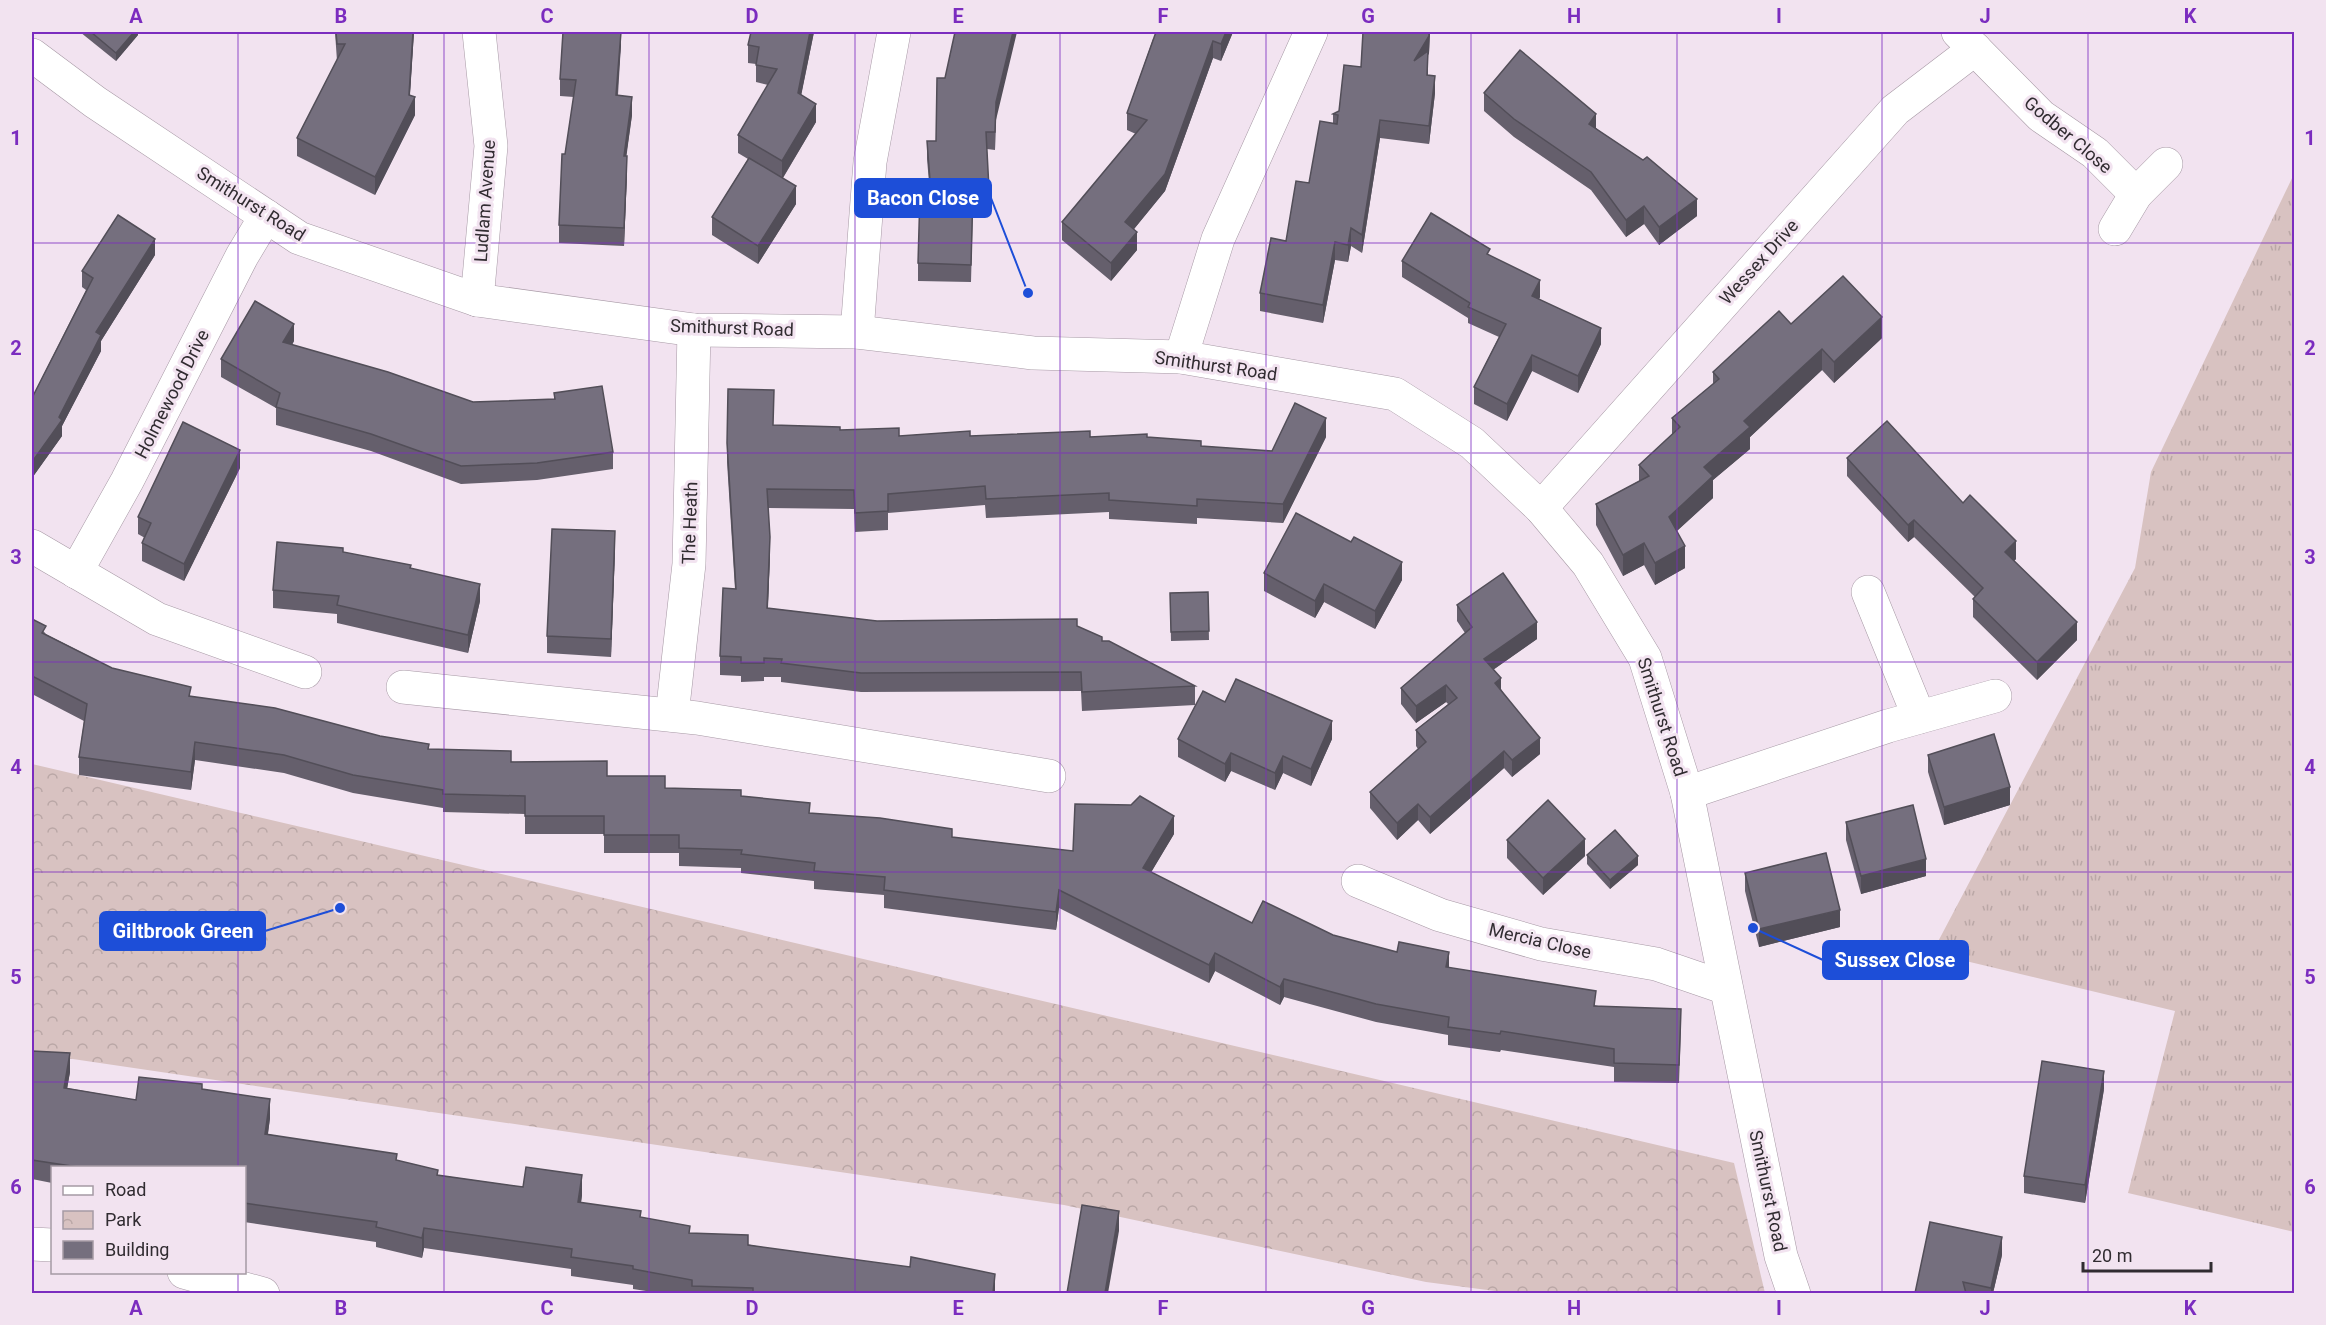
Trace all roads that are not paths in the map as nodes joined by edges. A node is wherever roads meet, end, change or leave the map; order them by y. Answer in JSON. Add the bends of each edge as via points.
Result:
{"nodes":[{"id":1,"x":479,"y":32,"type":"edge"},
{"id":2,"x":894,"y":32,"type":"edge"},
{"id":3,"x":1311,"y":32,"type":"edge"},
{"id":4,"x":1966,"y":40,"type":"edge"},
{"id":5,"x":32,"y":55,"type":"edge"},
{"id":6,"x":2166,"y":164,"type":"dead end"},
{"id":7,"x":2136,"y":194,"type":"junction"},
{"id":8,"x":266,"y":216,"type":"junction"},
{"id":9,"x":2115,"y":229,"type":"dead end"},
{"id":10,"x":477,"y":300,"type":"junction"},
{"id":11,"x":694,"y":330,"type":"junction"},
{"id":12,"x":857,"y":332,"type":"junction"},
{"id":13,"x":1181,"y":357,"type":"junction"},
{"id":14,"x":1541,"y":508,"type":"junction"},
{"id":15,"x":32,"y":546,"type":"edge"},
{"id":16,"x":76,"y":572,"type":"junction"},
{"id":17,"x":1868,"y":592,"type":"dead end"},
{"id":18,"x":304,"y":672,"type":"dead end"},
{"id":19,"x":403,"y":687,"type":"dead end"},
{"id":20,"x":1995,"y":696,"type":"dead end"},
{"id":21,"x":672,"y":715,"type":"junction"},
{"id":22,"x":1919,"y":717,"type":"junction"},
{"id":23,"x":1049,"y":776,"type":"dead end"},
{"id":24,"x":1688,"y":793,"type":"junction"},
{"id":25,"x":1358,"y":881,"type":"dead end"},
{"id":26,"x":1726,"y":988,"type":"junction"},
{"id":27,"x":32,"y":1244,"type":"edge"},
{"id":28,"x":51,"y":1245,"type":"edge"},
{"id":29,"x":192,"y":1274,"type":"edge"},
{"id":30,"x":1790,"y":1284,"type":"edge"},
{"id":31,"x":263,"y":1293,"type":"edge"}],
"edges":[{"from":1,"to":10,"type":"street","name":"Ludlam Avenue","via":[[491,146]]},
{"from":2,"to":12,"type":"street","via":[[870,162]]},
{"from":3,"to":13,"type":"street","via":[[1218,239]]},
{"from":4,"to":7,"type":"street","name":"Godber Close","via":[[2041,116],[2095,153]]},
{"from":4,"to":14,"type":"street","name":"Wessex Drive","via":[[1895,110]]},
{"from":5,"to":8,"type":"street","name":"Smithurst Road","via":[[95,102]]},
{"from":6,"to":7,"type":"street"},
{"from":7,"to":9,"type":"street"},
{"from":8,"to":10,"type":"street","name":"Smithurst Road","via":[[299,238]]},
{"from":8,"to":16,"type":"street","name":"Holmewood Drive"},
{"from":10,"to":11,"type":"street","name":"Smithurst Road"},
{"from":11,"to":12,"type":"street","name":"Smithurst Road"},
{"from":11,"to":21,"type":"street","name":"The Heath","via":[[689,564]]},
{"from":12,"to":13,"type":"street","name":"Smithurst Road","via":[[1033,352]]},
{"from":13,"to":14,"type":"street","name":"Smithurst Road","via":[[1395,394],[1472,443]]},
{"from":14,"to":24,"type":"street","name":"Smithurst Road","via":[[1588,564],[1645,658]]},
{"from":15,"to":16,"type":"street"},
{"from":16,"to":18,"type":"street","via":[[157,619]]},
{"from":17,"to":22,"type":"street"},
{"from":19,"to":21,"type":"street"},
{"from":20,"to":22,"type":"street"},
{"from":21,"to":23,"type":"street"},
{"from":22,"to":24,"type":"street"},
{"from":24,"to":26,"type":"street","name":"Smithurst Road"},
{"from":25,"to":26,"type":"street","name":"Mercia Close","via":[[1473,925],[1541,944],[1656,964]]},
{"from":26,"to":30,"type":"street","name":"Smithurst Road"},
{"from":27,"to":28,"type":"street"},
{"from":29,"to":31,"type":"street"}]}
